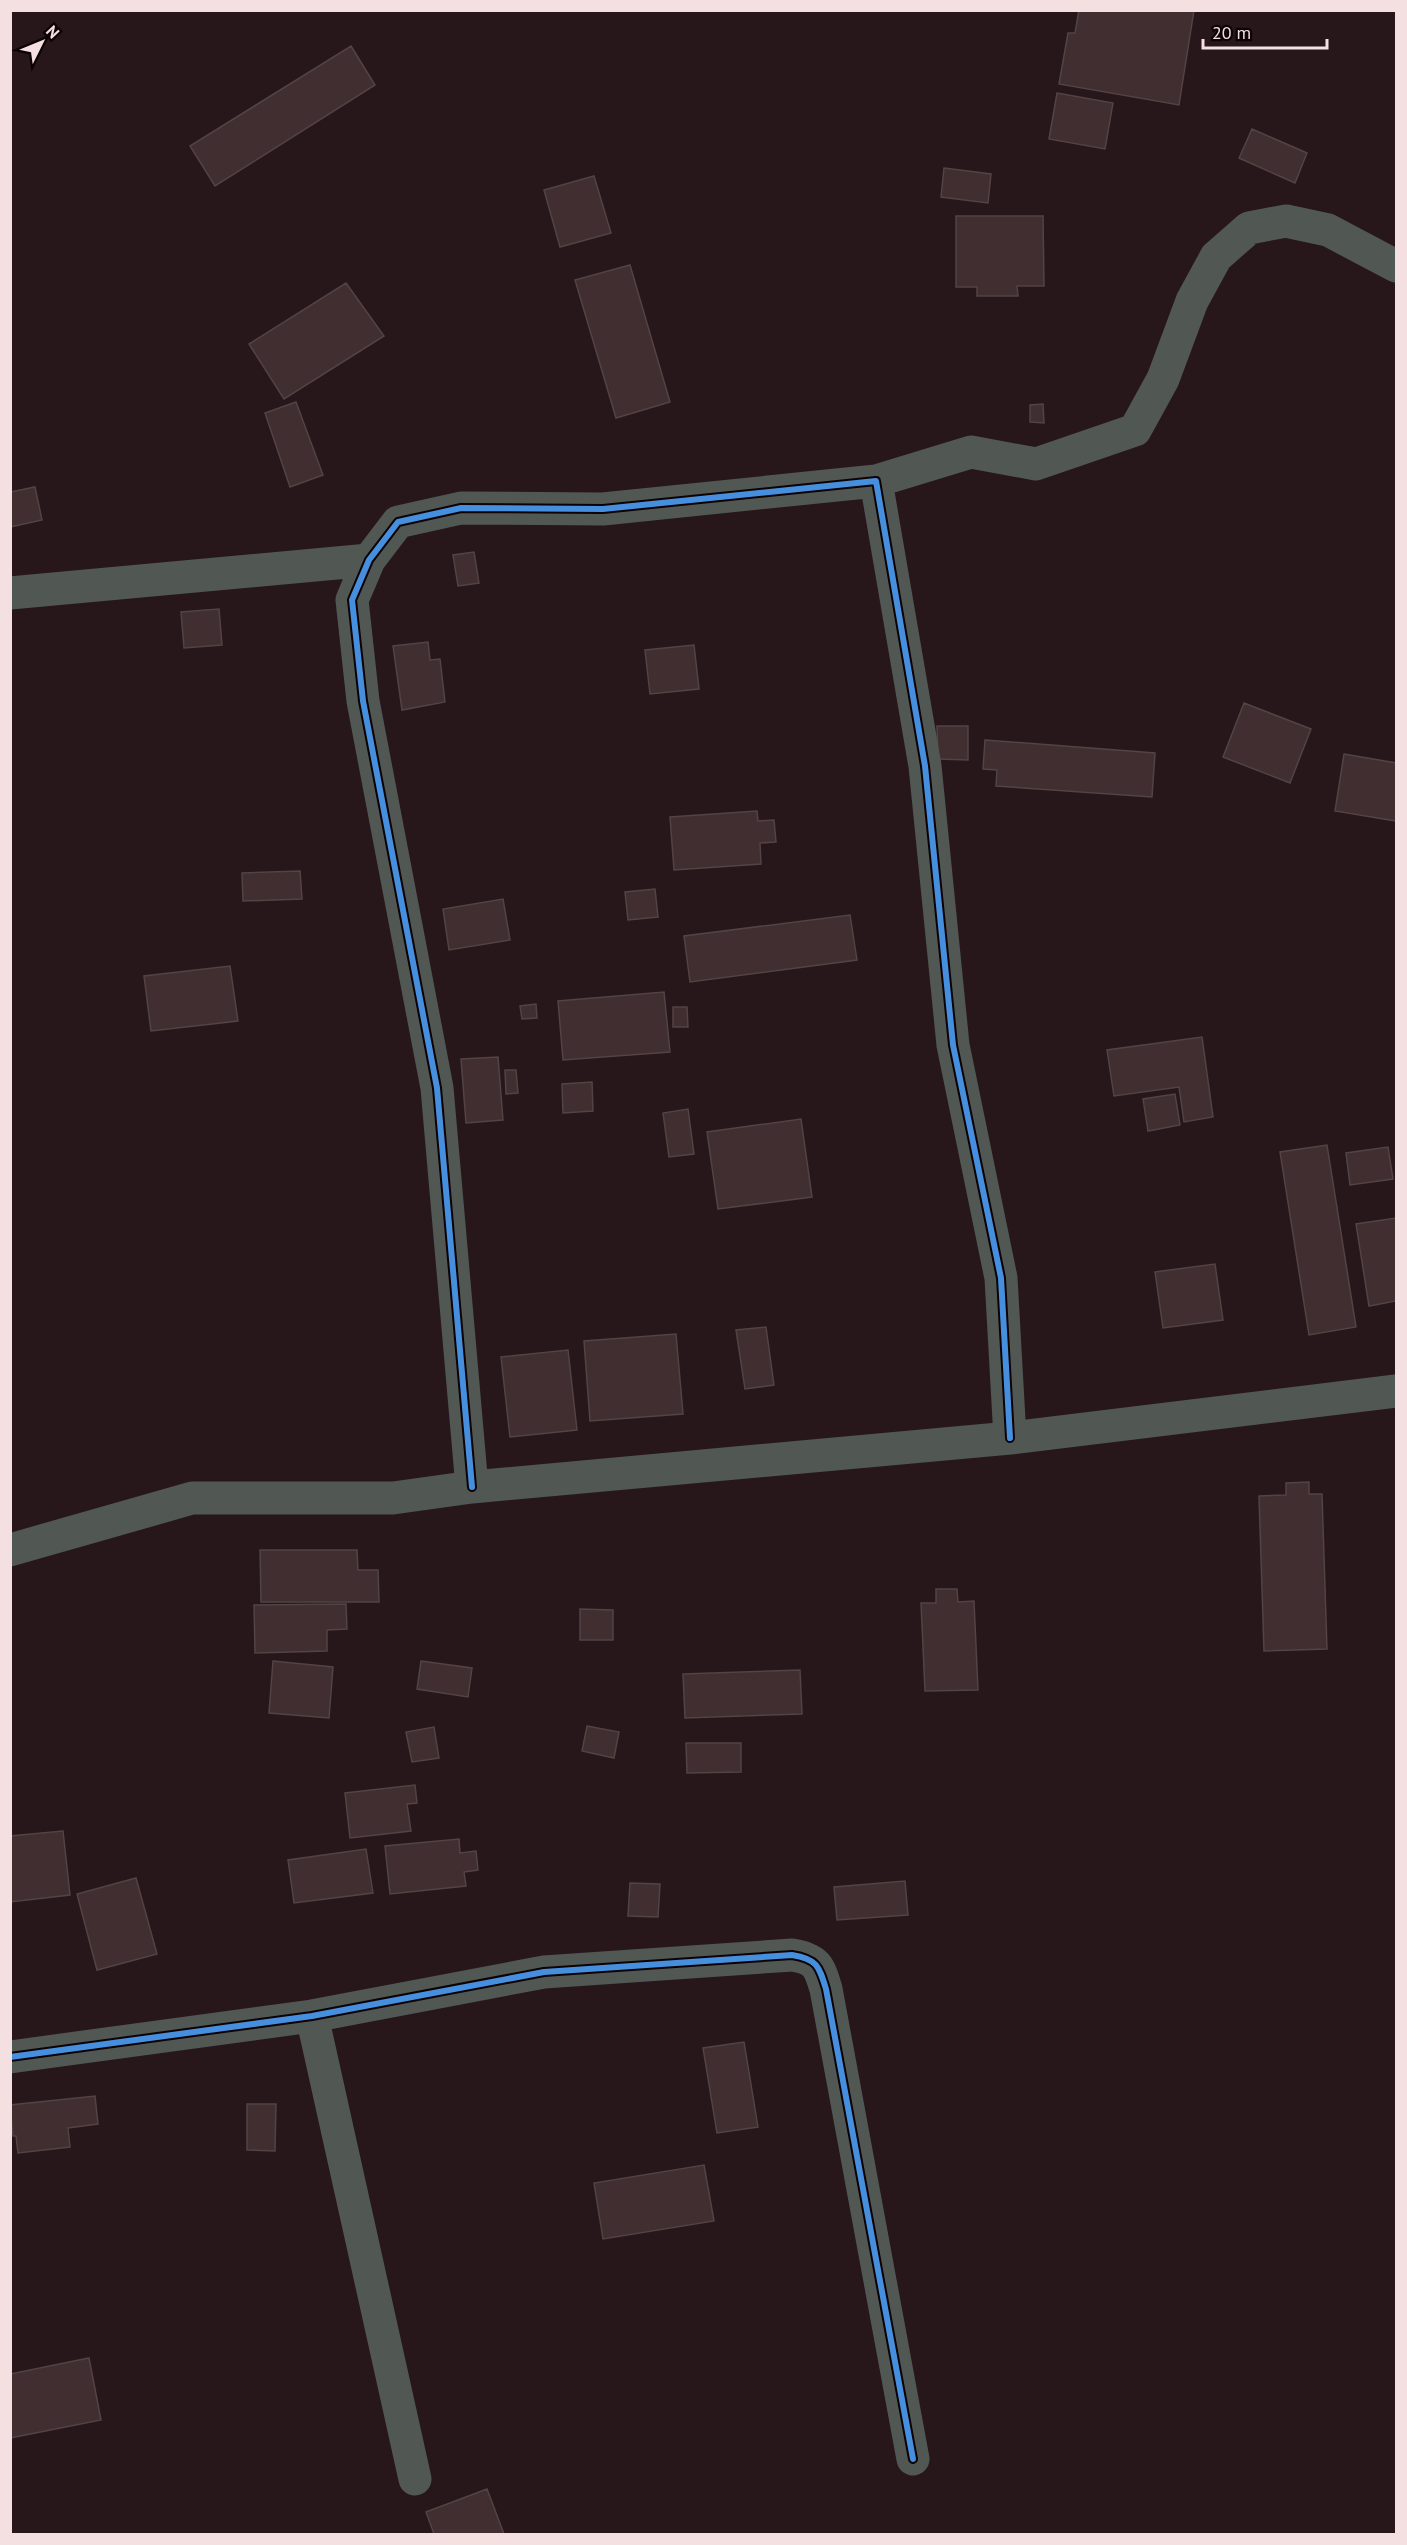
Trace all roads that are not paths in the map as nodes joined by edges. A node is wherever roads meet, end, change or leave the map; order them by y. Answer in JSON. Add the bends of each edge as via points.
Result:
{"nodes":[{"id":1,"x":1396,"y":266,"type":"edge"},
{"id":2,"x":876,"y":481,"type":"junction"},
{"id":3,"x":369,"y":560,"type":"junction"},
{"id":4,"x":10,"y":593,"type":"edge"},
{"id":5,"x":1396,"y":1391,"type":"edge"},
{"id":6,"x":1010,"y":1438,"type":"junction"},
{"id":7,"x":472,"y":1487,"type":"junction"},
{"id":8,"x":10,"y":1550,"type":"edge"},
{"id":9,"x":312,"y":2016,"type":"junction"},
{"id":10,"x":10,"y":2057,"type":"edge"},
{"id":11,"x":913,"y":2459,"type":"dead end"},
{"id":12,"x":415,"y":2479,"type":"dead end"}],
"edges":[{"from":1,"to":2,"type":"street","via":[[1328,230],[1286,221],[1249,228],[1216,257],[1192,301],[1163,379],[1136,430],[1036,465],[972,452]]},
{"from":2,"to":3,"type":"street","via":[[603,509],[462,508],[398,522]]},
{"from":2,"to":6,"type":"street","via":[[925,766],[953,1045],[1001,1278]]},
{"from":3,"to":4,"type":"street"},
{"from":3,"to":7,"type":"street","via":[[352,600],[362,689],[437,1088]]},
{"from":5,"to":6,"type":"street"},
{"from":6,"to":7,"type":"street"},
{"from":7,"to":8,"type":"street","via":[[393,1498],[192,1498]]},
{"from":9,"to":10,"type":"street"},
{"from":9,"to":11,"type":"street","via":[[544,1972],[809,1957],[821,1970],[826,1989]]},
{"from":9,"to":12,"type":"street"}]}
